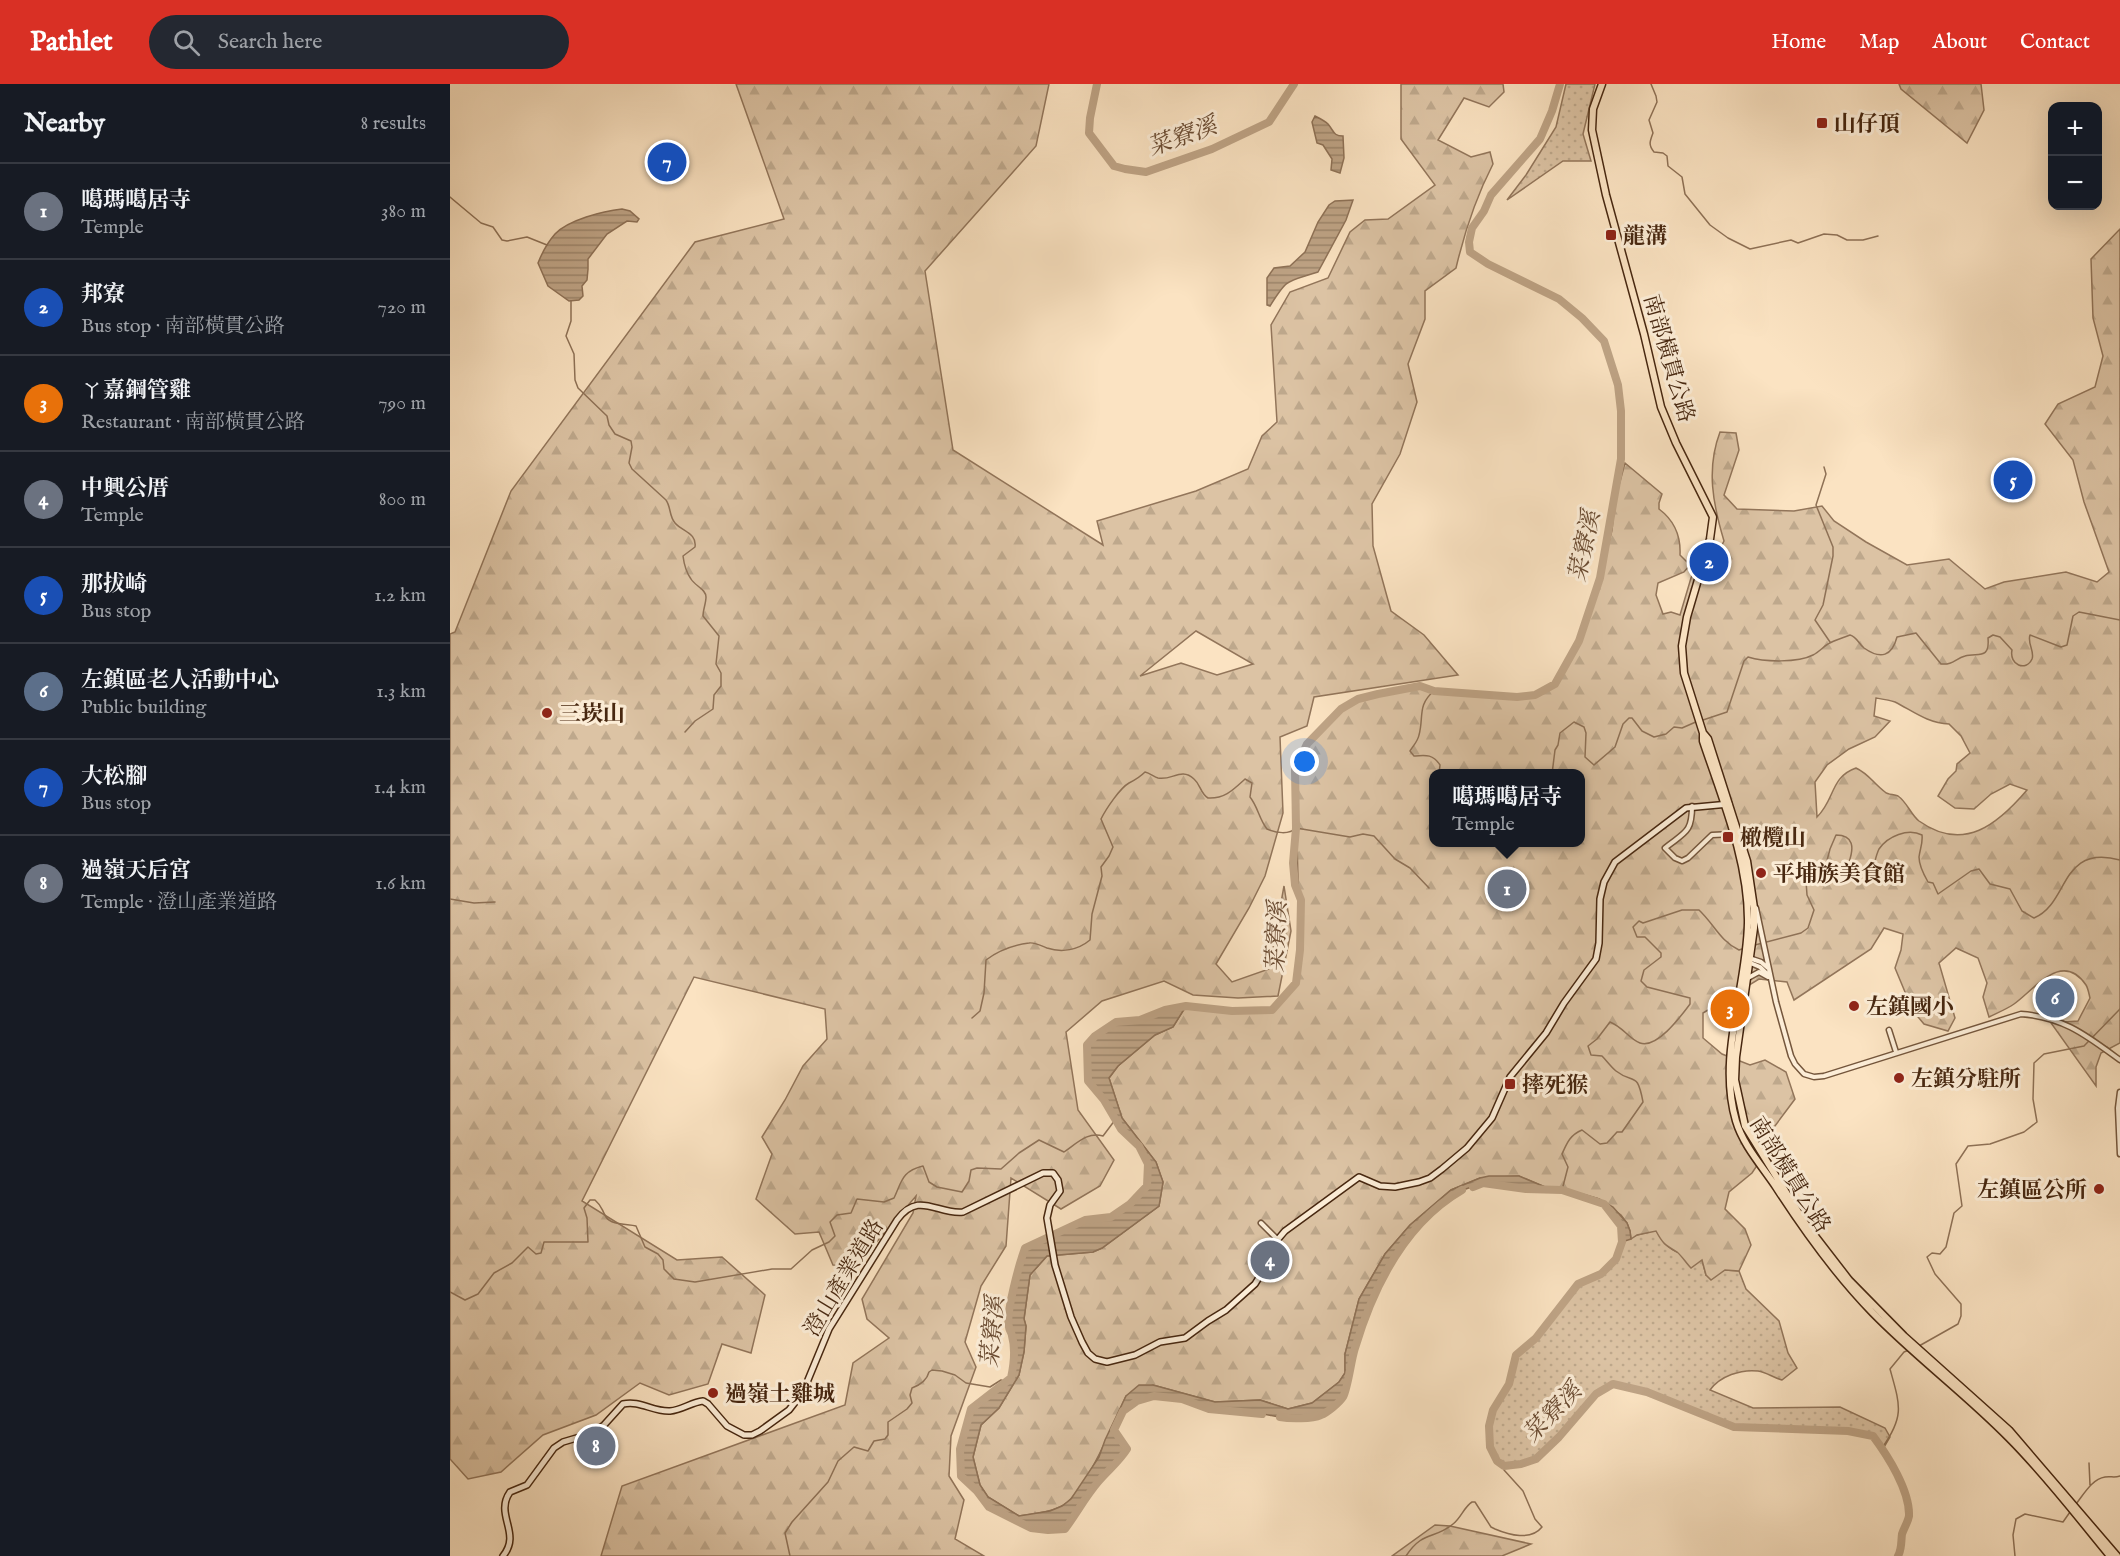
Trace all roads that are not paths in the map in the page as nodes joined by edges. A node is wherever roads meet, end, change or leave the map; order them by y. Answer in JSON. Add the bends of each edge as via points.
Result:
{"nodes":[{"id":1,"x":1602,"y":84,"type":"edge"},
{"id":2,"x":1726,"y":805,"type":"junction"},
{"id":3,"x":1692,"y":806,"type":"junction"},
{"id":4,"x":1733,"y":834,"type":"junction"},
{"id":5,"x":1754,"y":927,"type":"junction"},
{"id":6,"x":1747,"y":960,"type":"junction"},
{"id":7,"x":1769,"y":969,"type":"junction"},
{"id":8,"x":1747,"y":979,"type":"junction"},
{"id":9,"x":1771,"y":979,"type":"junction"},
{"id":10,"x":1889,"y":1030,"type":"dead end"},
{"id":11,"x":1736,"y":1033,"type":"junction"},
{"id":12,"x":1896,"y":1052,"type":"junction"},
{"id":13,"x":2120,"y":1060,"type":"edge"},
{"id":14,"x":2120,"y":1092,"type":"edge"},
{"id":15,"x":2120,"y":1154,"type":"edge"},
{"id":16,"x":1261,"y":1223,"type":"dead end"},
{"id":17,"x":1277,"y":1239,"type":"junction"},
{"id":18,"x":2091,"y":1529,"type":"junction"},
{"id":19,"x":503,"y":1556,"type":"edge"},
{"id":20,"x":2110,"y":1556,"type":"edge"},
{"id":21,"x":2117,"y":1556,"type":"edge"}],
"edges":[{"from":1,"to":2,"type":"main road","name":"南部橫貫公路","via":[[1593,109],[1592,130],[1606,195],[1664,414],[1713,517],[1682,646],[1684,673]]},
{"from":2,"to":3,"type":"street"},
{"from":2,"to":4,"type":"main road"},
{"from":2,"to":5,"type":"main road","via":[[1747,861]]},
{"from":3,"to":4,"type":"street","via":[[1689,829],[1665,848],[1676,858],[1688,858],[1712,835]]},
{"from":3,"to":17,"type":"street","via":[[1680,811],[1615,862],[1600,899],[1596,959],[1546,1033],[1510,1077],[1492,1118],[1467,1148],[1430,1178],[1419,1182],[1380,1186],[1359,1177]]},
{"from":4,"to":5,"type":"main road"},
{"from":5,"to":6,"type":"main road"},
{"from":5,"to":7,"type":"street"},
{"from":6,"to":7,"type":"street","via":[[1761,962]]},
{"from":6,"to":8,"type":"main road","name":"南部橫貫公路"},
{"from":6,"to":9,"type":"street"},
{"from":6,"to":11,"type":"main road","name":"南部橫貫公路"},
{"from":7,"to":9,"type":"street"},
{"from":8,"to":9,"type":"street","via":[[1759,972]]},
{"from":8,"to":11,"type":"main road","name":"南部橫貫公路"},
{"from":9,"to":12,"type":"street","via":[[1791,1056],[1804,1074],[1824,1076]]},
{"from":10,"to":12,"type":"street"},
{"from":11,"to":18,"type":"main road","name":"南部橫貫公路","via":[[1730,1080],[1742,1135],[1821,1254],[1859,1298],[2008,1430]]},
{"from":12,"to":13,"type":"street","via":[[2021,1014],[2058,1020]]},
{"from":14,"to":15,"type":"street"},
{"from":16,"to":17,"type":"street"},
{"from":17,"to":19,"type":"street","name":"澄山產業道路","via":[[1263,1260],[1260,1277],[1226,1310],[1185,1338],[1160,1342],[1135,1356],[1101,1362],[1088,1353],[1071,1317],[1055,1264],[1047,1218],[1060,1191],[1056,1176],[1049,1172],[963,1212],[922,1204],[908,1209],[897,1220],[829,1329],[803,1392],[784,1414],[752,1435],[744,1435],[728,1426],[703,1401],[672,1411],[638,1403],[623,1404],[590,1434],[554,1448],[527,1485],[510,1492],[504,1505],[511,1536]]},
{"from":18,"to":20,"type":"main road"},
{"from":18,"to":21,"type":"main road"}]}
